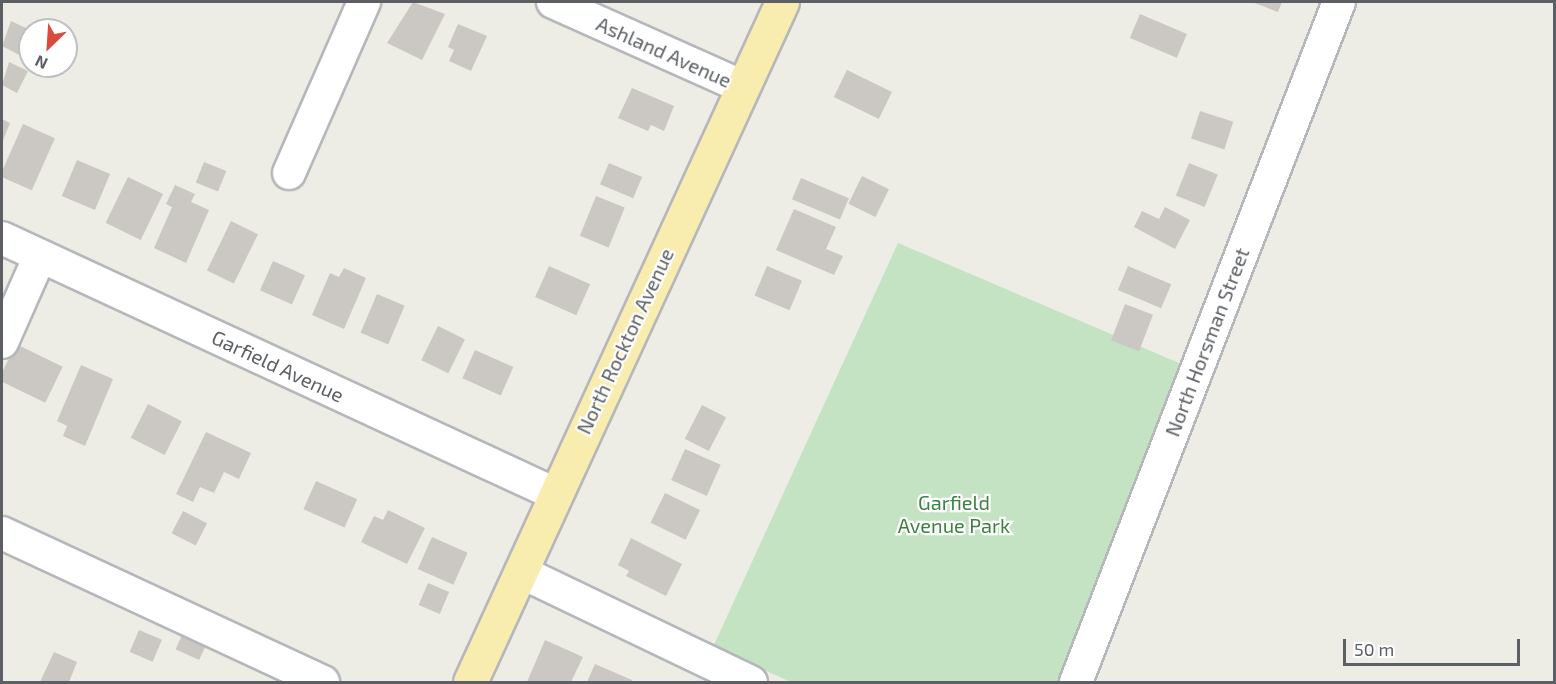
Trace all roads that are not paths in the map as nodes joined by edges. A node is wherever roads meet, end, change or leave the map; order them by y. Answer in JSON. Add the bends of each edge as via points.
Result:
{"nodes":[{"id":1,"x":364,"y":2,"type":"edge"},
{"id":2,"x":782,"y":2,"type":"edge"},
{"id":3,"x":1339,"y":2,"type":"edge"},
{"id":4,"x":569,"y":5,"type":"edge"},
{"id":5,"x":743,"y":87,"type":"junction"},
{"id":6,"x":289,"y":173,"type":"dead end"},
{"id":7,"x":2,"y":238,"type":"edge"},
{"id":8,"x":40,"y":256,"type":"junction"},
{"id":9,"x":2,"y":342,"type":"edge"},
{"id":10,"x":555,"y":494,"type":"junction"},
{"id":11,"x":2,"y":533,"type":"edge"},
{"id":12,"x":521,"y":572,"type":"junction"},
{"id":13,"x":323,"y":682,"type":"edge"},
{"id":14,"x":471,"y":682,"type":"edge"},
{"id":15,"x":751,"y":682,"type":"edge"},
{"id":16,"x":1076,"y":682,"type":"edge"}],
"edges":[{"from":1,"to":6,"type":"street"},
{"from":2,"to":5,"type":"main road","name":"North Rockton Avenue"},
{"from":3,"to":16,"type":"street","name":"North Horsman Street"},
{"from":4,"to":5,"type":"street","name":"Ashland Avenue"},
{"from":5,"to":10,"type":"main road","name":"North Rockton Avenue"},
{"from":7,"to":8,"type":"street","name":"Garfield Avenue"},
{"from":8,"to":9,"type":"street"},
{"from":8,"to":10,"type":"street","name":"Garfield Avenue"},
{"from":10,"to":12,"type":"main road","name":"North Rockton Avenue"},
{"from":11,"to":13,"type":"street"},
{"from":12,"to":14,"type":"main road","name":"North Rockton Avenue"},
{"from":12,"to":15,"type":"street"}]}
